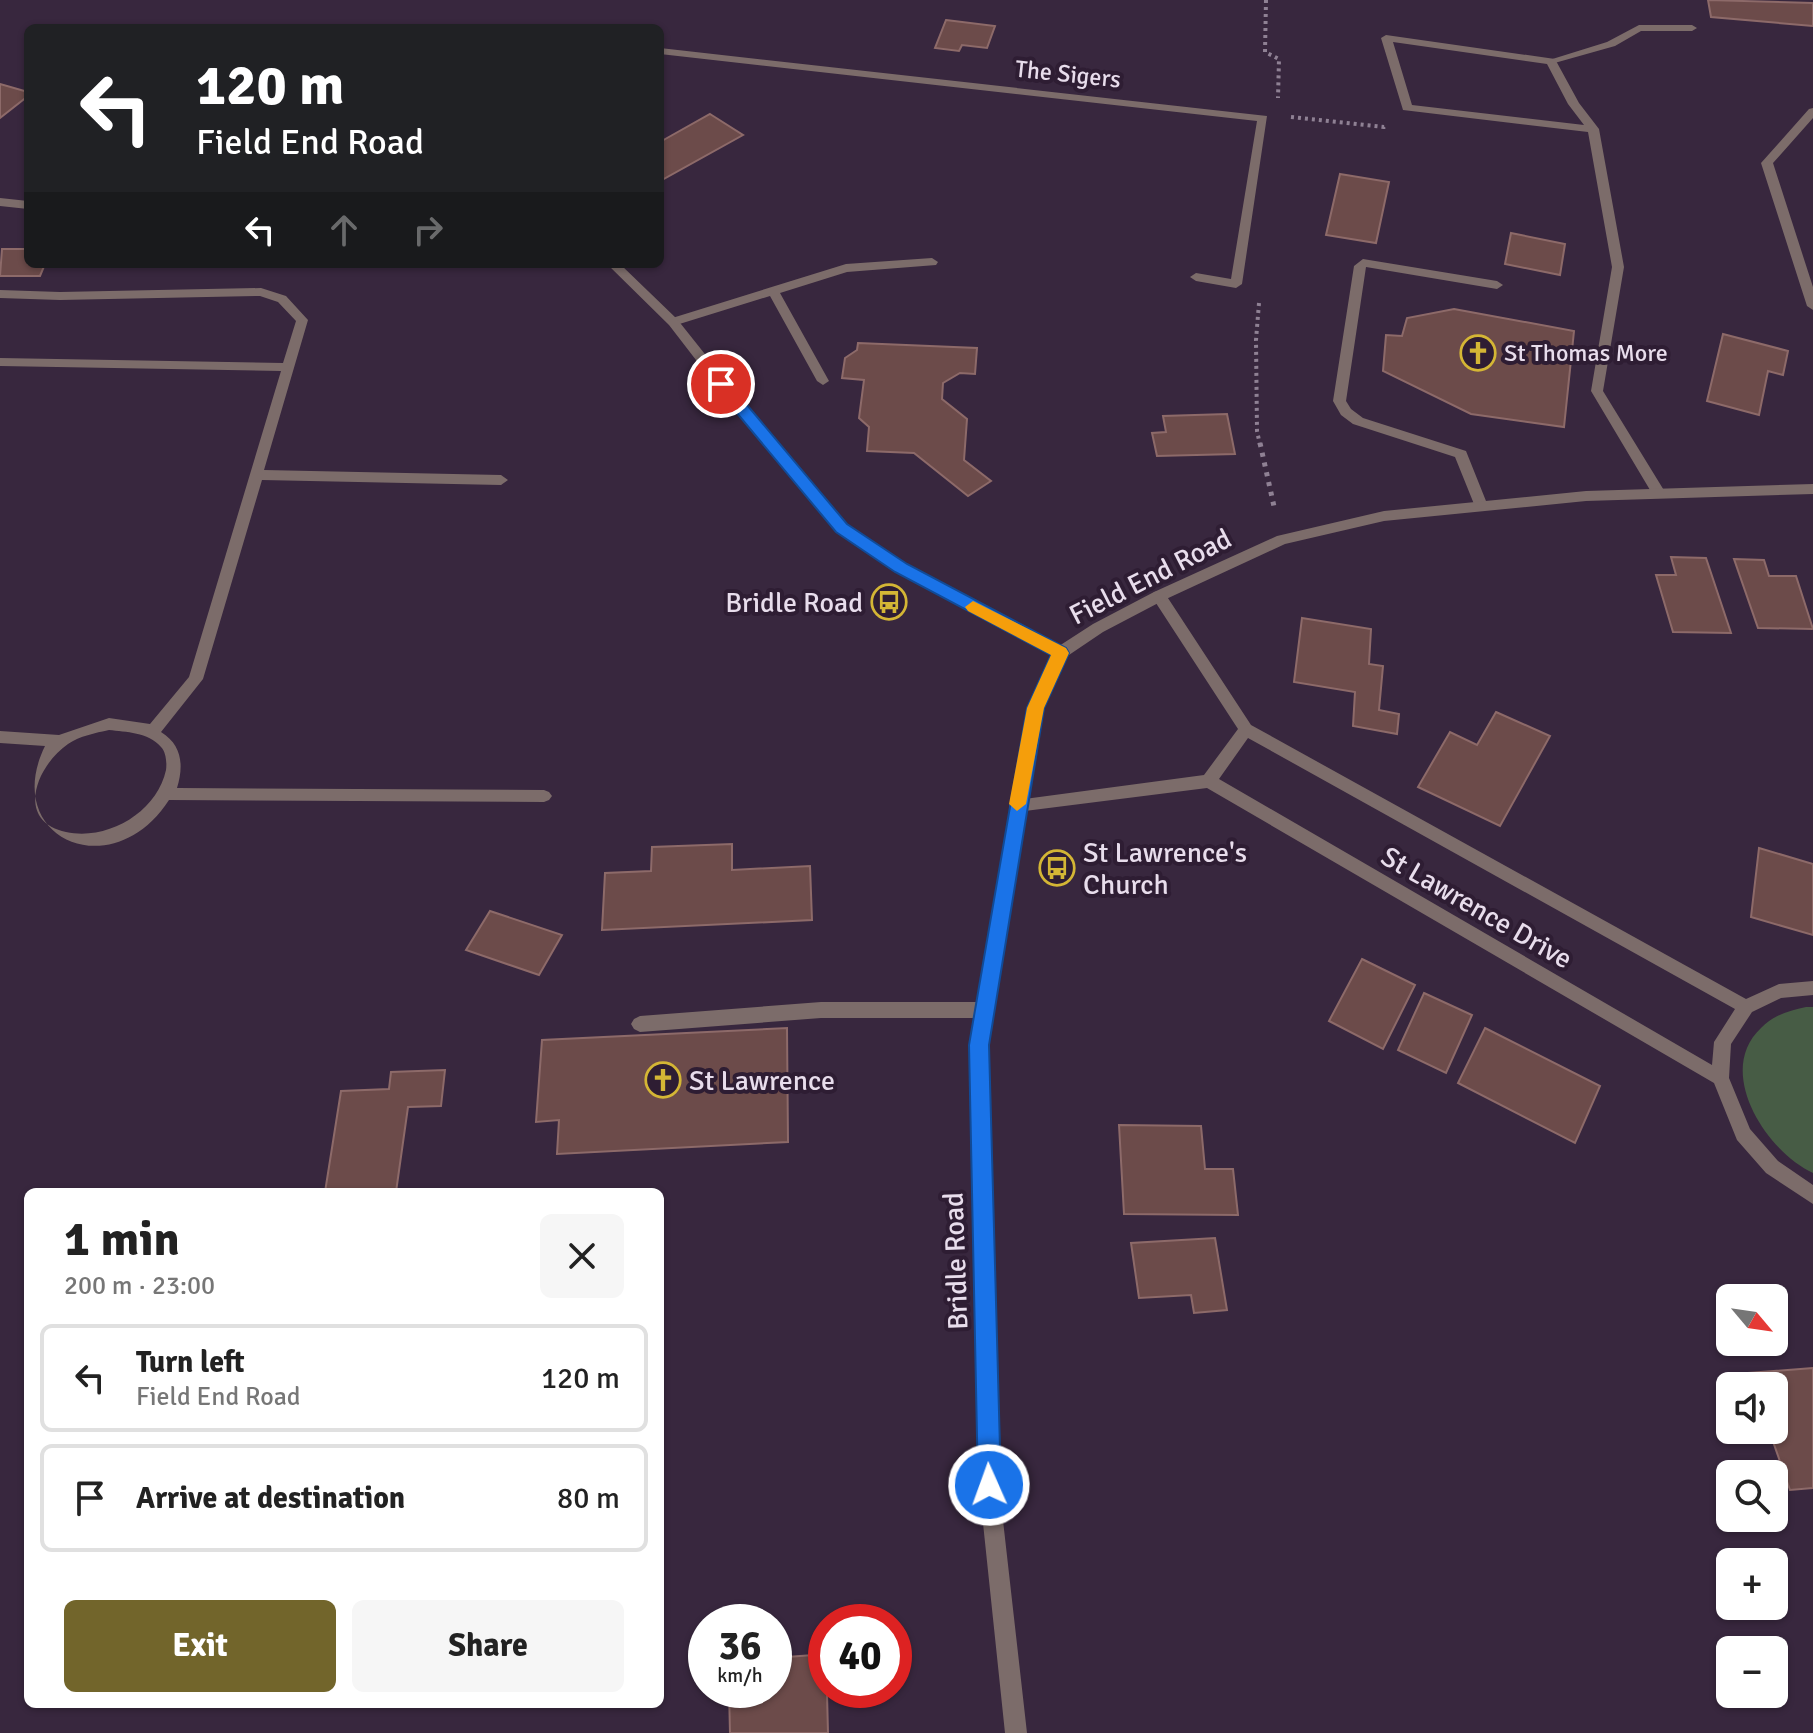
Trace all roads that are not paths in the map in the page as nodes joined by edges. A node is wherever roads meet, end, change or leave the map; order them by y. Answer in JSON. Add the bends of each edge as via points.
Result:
{"nodes":[{"id":1,"x":1692,"y":28,"type":"dead end"},
{"id":2,"x":664,"y":51,"type":"edge"},
{"id":3,"x":1551,"y":61,"type":"junction"},
{"id":4,"x":1813,"y":111,"type":"edge"},
{"id":5,"x":1593,"y":129,"type":"junction"},
{"id":6,"x":0,"y":202,"type":"edge"},
{"id":7,"x":24,"y":205,"type":"edge"},
{"id":8,"x":932,"y":262,"type":"dead end"},
{"id":9,"x":618,"y":268,"type":"edge"},
{"id":10,"x":1196,"y":277,"type":"dead end"},
{"id":11,"x":1497,"y":285,"type":"dead end"},
{"id":12,"x":774,"y":292,"type":"junction"},
{"id":13,"x":0,"y":294,"type":"edge"},
{"id":14,"x":1813,"y":306,"type":"edge"},
{"id":15,"x":673,"y":322,"type":"junction"},
{"id":16,"x":0,"y":362,"type":"edge"},
{"id":17,"x":290,"y":367,"type":"junction"},
{"id":18,"x":823,"y":381,"type":"dead end"},
{"id":19,"x":255,"y":475,"type":"junction"},
{"id":20,"x":501,"y":480,"type":"dead end"},
{"id":21,"x":1813,"y":489,"type":"edge"},
{"id":22,"x":1658,"y":492,"type":"junction"},
{"id":23,"x":1481,"y":506,"type":"junction"},
{"id":24,"x":1159,"y":596,"type":"junction"},
{"id":25,"x":1060,"y":653,"type":"junction"},
{"id":26,"x":1246,"y":729,"type":"junction"},
{"id":27,"x":153,"y":731,"type":"junction"},
{"id":28,"x":0,"y":737,"type":"edge"},
{"id":29,"x":62,"y":741,"type":"junction"},
{"id":30,"x":1209,"y":781,"type":"junction"},
{"id":31,"x":168,"y":794,"type":"junction"},
{"id":32,"x":544,"y":796,"type":"dead end"},
{"id":33,"x":1017,"y":806,"type":"junction"},
{"id":34,"x":1813,"y":988,"type":"edge"},
{"id":35,"x":1746,"y":1007,"type":"junction"},
{"id":36,"x":984,"y":1010,"type":"junction"},
{"id":37,"x":640,"y":1024,"type":"dead end"},
{"id":38,"x":1720,"y":1078,"type":"junction"},
{"id":39,"x":1813,"y":1195,"type":"edge"},
{"id":40,"x":1016,"y":1733,"type":"edge"}],
"edges":[{"from":1,"to":3,"type":"street","via":[[1639,28],[1611,44]]},
{"from":2,"to":10,"type":"street","name":"The Sigers","via":[[1263,118],[1236,284]]},
{"from":3,"to":5,"type":"street"},
{"from":3,"to":5,"type":"street","via":[[1386,38],[1407,108]]},
{"from":4,"to":14,"type":"street","via":[[1767,163]]},
{"from":5,"to":22,"type":"street","via":[[1618,267],[1597,391]]},
{"from":6,"to":7,"type":"street"},
{"from":8,"to":12,"type":"street","via":[[846,268]]},
{"from":9,"to":15,"type":"street","name":"Field End Road"},
{"from":11,"to":23,"type":"street","via":[[1363,263],[1339,401],[1358,421],[1461,454]]},
{"from":12,"to":15,"type":"street"},
{"from":12,"to":18,"type":"street"},
{"from":13,"to":17,"type":"street","via":[[273,294],[302,320]]},
{"from":15,"to":25,"type":"street","name":"Field End Road","via":[[841,528],[864,546]]},
{"from":16,"to":17,"type":"street"},
{"from":17,"to":19,"type":"street"},
{"from":19,"to":20,"type":"street"},
{"from":19,"to":27,"type":"street","via":[[196,679]]},
{"from":21,"to":22,"type":"street","name":"Field End Road"},
{"from":22,"to":23,"type":"street","name":"Field End Road"},
{"from":23,"to":24,"type":"street","name":"Field End Road","via":[[1384,516],[1282,540]]},
{"from":24,"to":25,"type":"street","name":"Field End Road"},
{"from":24,"to":26,"type":"street","name":"St Lawrence Drive"},
{"from":25,"to":33,"type":"street","name":"Bridle Road","via":[[1035,708]]},
{"from":26,"to":30,"type":"street"},
{"from":26,"to":35,"type":"street","name":"St Lawrence Drive"},
{"from":27,"to":29,"type":"street","via":[[109,724]]},
{"from":27,"to":31,"type":"street","via":[[171,747],[176,769]]},
{"from":28,"to":29,"type":"street"},
{"from":29,"to":31,"type":"street","via":[[29,780],[25,801],[32,820],[48,834],[100,839],[127,830]]},
{"from":30,"to":33,"type":"street"},
{"from":30,"to":38,"type":"street","name":"St Lawrence Drive"},
{"from":31,"to":32,"type":"street"},
{"from":33,"to":36,"type":"street","name":"Bridle Road"},
{"from":34,"to":35,"type":"street","via":[[1779,991]]},
{"from":35,"to":38,"type":"street","via":[[1723,1042]]},
{"from":36,"to":37,"type":"street","via":[[821,1010]]},
{"from":36,"to":40,"type":"street","name":"Bridle Road","via":[[979,1045],[989,1485]]},
{"from":38,"to":39,"type":"street","via":[[1743,1134],[1772,1167]]}]}
